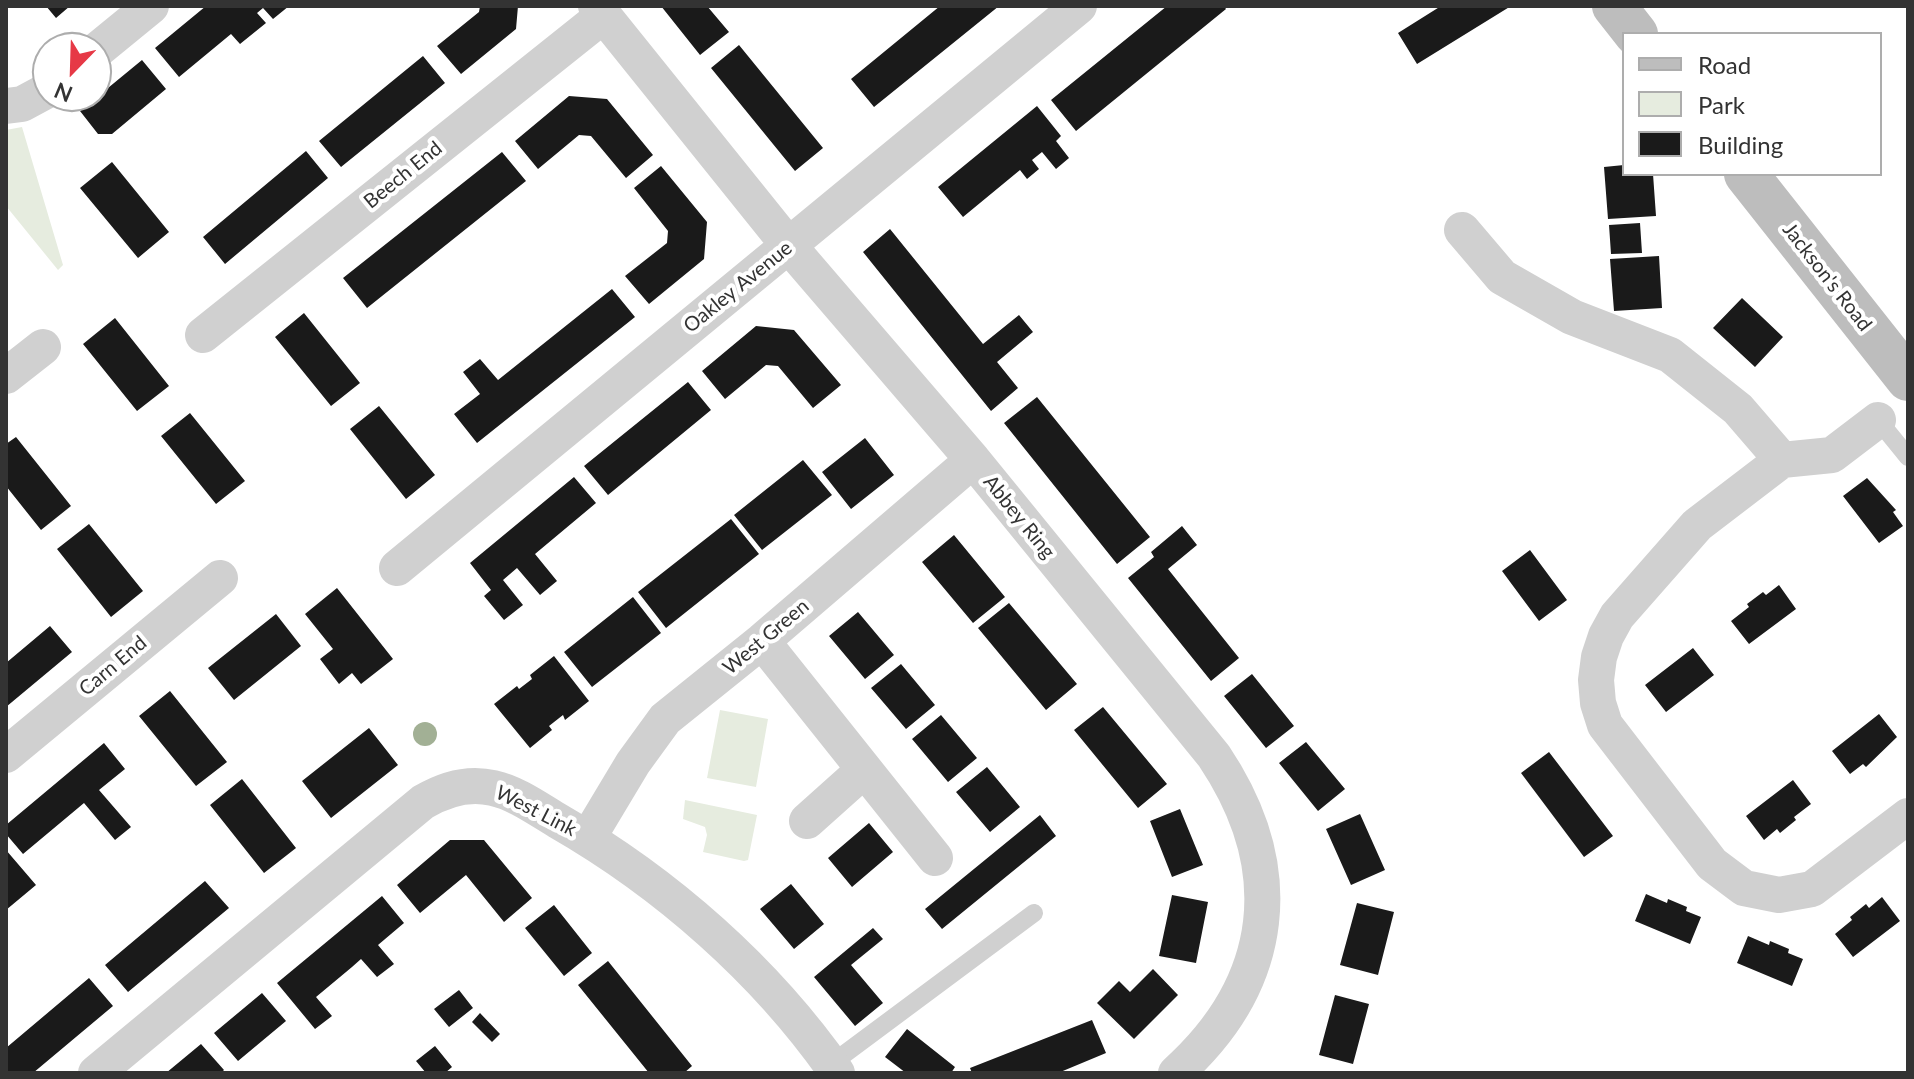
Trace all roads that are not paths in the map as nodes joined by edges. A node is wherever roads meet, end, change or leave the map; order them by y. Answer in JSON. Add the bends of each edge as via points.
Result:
{"nodes":[{"id":1,"x":151,"y":6,"type":"edge"},
{"id":2,"x":1079,"y":6,"type":"edge"},
{"id":3,"x":1614,"y":6,"type":"edge"},
{"id":4,"x":600,"y":11,"type":"edge"},
{"id":5,"x":1634,"y":32,"type":"edge"},
{"id":6,"x":112,"y":38,"type":"edge"},
{"id":7,"x":32,"y":99,"type":"edge"},
{"id":8,"x":6,"y":106,"type":"edge"},
{"id":9,"x":1748,"y":176,"type":"edge"},
{"id":10,"x":1462,"y":230,"type":"dead end"},
{"id":11,"x":789,"y":246,"type":"junction"},
{"id":12,"x":203,"y":335,"type":"dead end"},
{"id":13,"x":43,"y":347,"type":"dead end"},
{"id":14,"x":6,"y":376,"type":"edge"},
{"id":15,"x":1908,"y":379,"type":"edge"},
{"id":16,"x":1878,"y":420,"type":"joint"},
{"id":17,"x":1908,"y":457,"type":"edge"},
{"id":18,"x":973,"y":460,"type":"junction"},
{"id":19,"x":1782,"y":460,"type":"junction"},
{"id":20,"x":397,"y":568,"type":"dead end"},
{"id":21,"x":220,"y":578,"type":"dead end"},
{"id":22,"x":762,"y":641,"type":"junction"},
{"id":23,"x":6,"y":755,"type":"edge"},
{"id":24,"x":864,"y":770,"type":"junction"},
{"id":25,"x":1908,"y":816,"type":"edge"},
{"id":26,"x":807,"y":821,"type":"dead end"},
{"id":27,"x":588,"y":838,"type":"junction"},
{"id":28,"x":935,"y":858,"type":"dead end"},
{"id":29,"x":1034,"y":913,"type":"dead end"},
{"id":30,"x":834,"y":1069,"type":"edge"},
{"id":31,"x":96,"y":1073,"type":"edge"},
{"id":32,"x":1176,"y":1073,"type":"edge"}],
"edges":[{"from":1,"to":6,"type":"street"},
{"from":2,"to":11,"type":"street","name":"Oakley Avenue"},
{"from":3,"to":5,"type":"street"},
{"from":4,"to":11,"type":"street","name":"Abbey Ring"},
{"from":4,"to":12,"type":"street","name":"Beech End"},
{"from":7,"to":8,"type":"street"},
{"from":9,"to":15,"type":"street","name":"Jackson's Road"},
{"from":10,"to":19,"type":"street","via":[[1502,277],[1572,317],[1670,355],[1738,409]]},
{"from":11,"to":18,"type":"street","name":"Abbey Ring"},
{"from":11,"to":20,"type":"street","name":"Oakley Avenue"},
{"from":13,"to":14,"type":"street"},
{"from":16,"to":17,"type":"lane"},
{"from":16,"to":19,"type":"street","via":[[1832,455]]},
{"from":18,"to":22,"type":"street","name":"West Green"},
{"from":18,"to":32,"type":"street","name":"Abbey Ring","via":[[1214,756],[1232,782],[1256,840],[1263,903],[1251,967],[1221,1026]]},
{"from":19,"to":25,"type":"street","via":[[1697,525],[1617,616],[1602,646],[1596,680],[1605,725],[1712,864],[1744,888],[1779,895],[1812,889]]},
{"from":21,"to":23,"type":"street","name":"Carn End"},
{"from":22,"to":24,"type":"street"},
{"from":22,"to":27,"type":"street","name":"West Green","via":[[665,719]]},
{"from":24,"to":26,"type":"street"},
{"from":24,"to":28,"type":"street"},
{"from":27,"to":30,"type":"street","name":"West Link","via":[[662,890],[724,945]]},
{"from":27,"to":31,"type":"street","name":"West Link","via":[[507,792],[466,786],[439,793]]},
{"from":29,"to":30,"type":"lane"}]}
